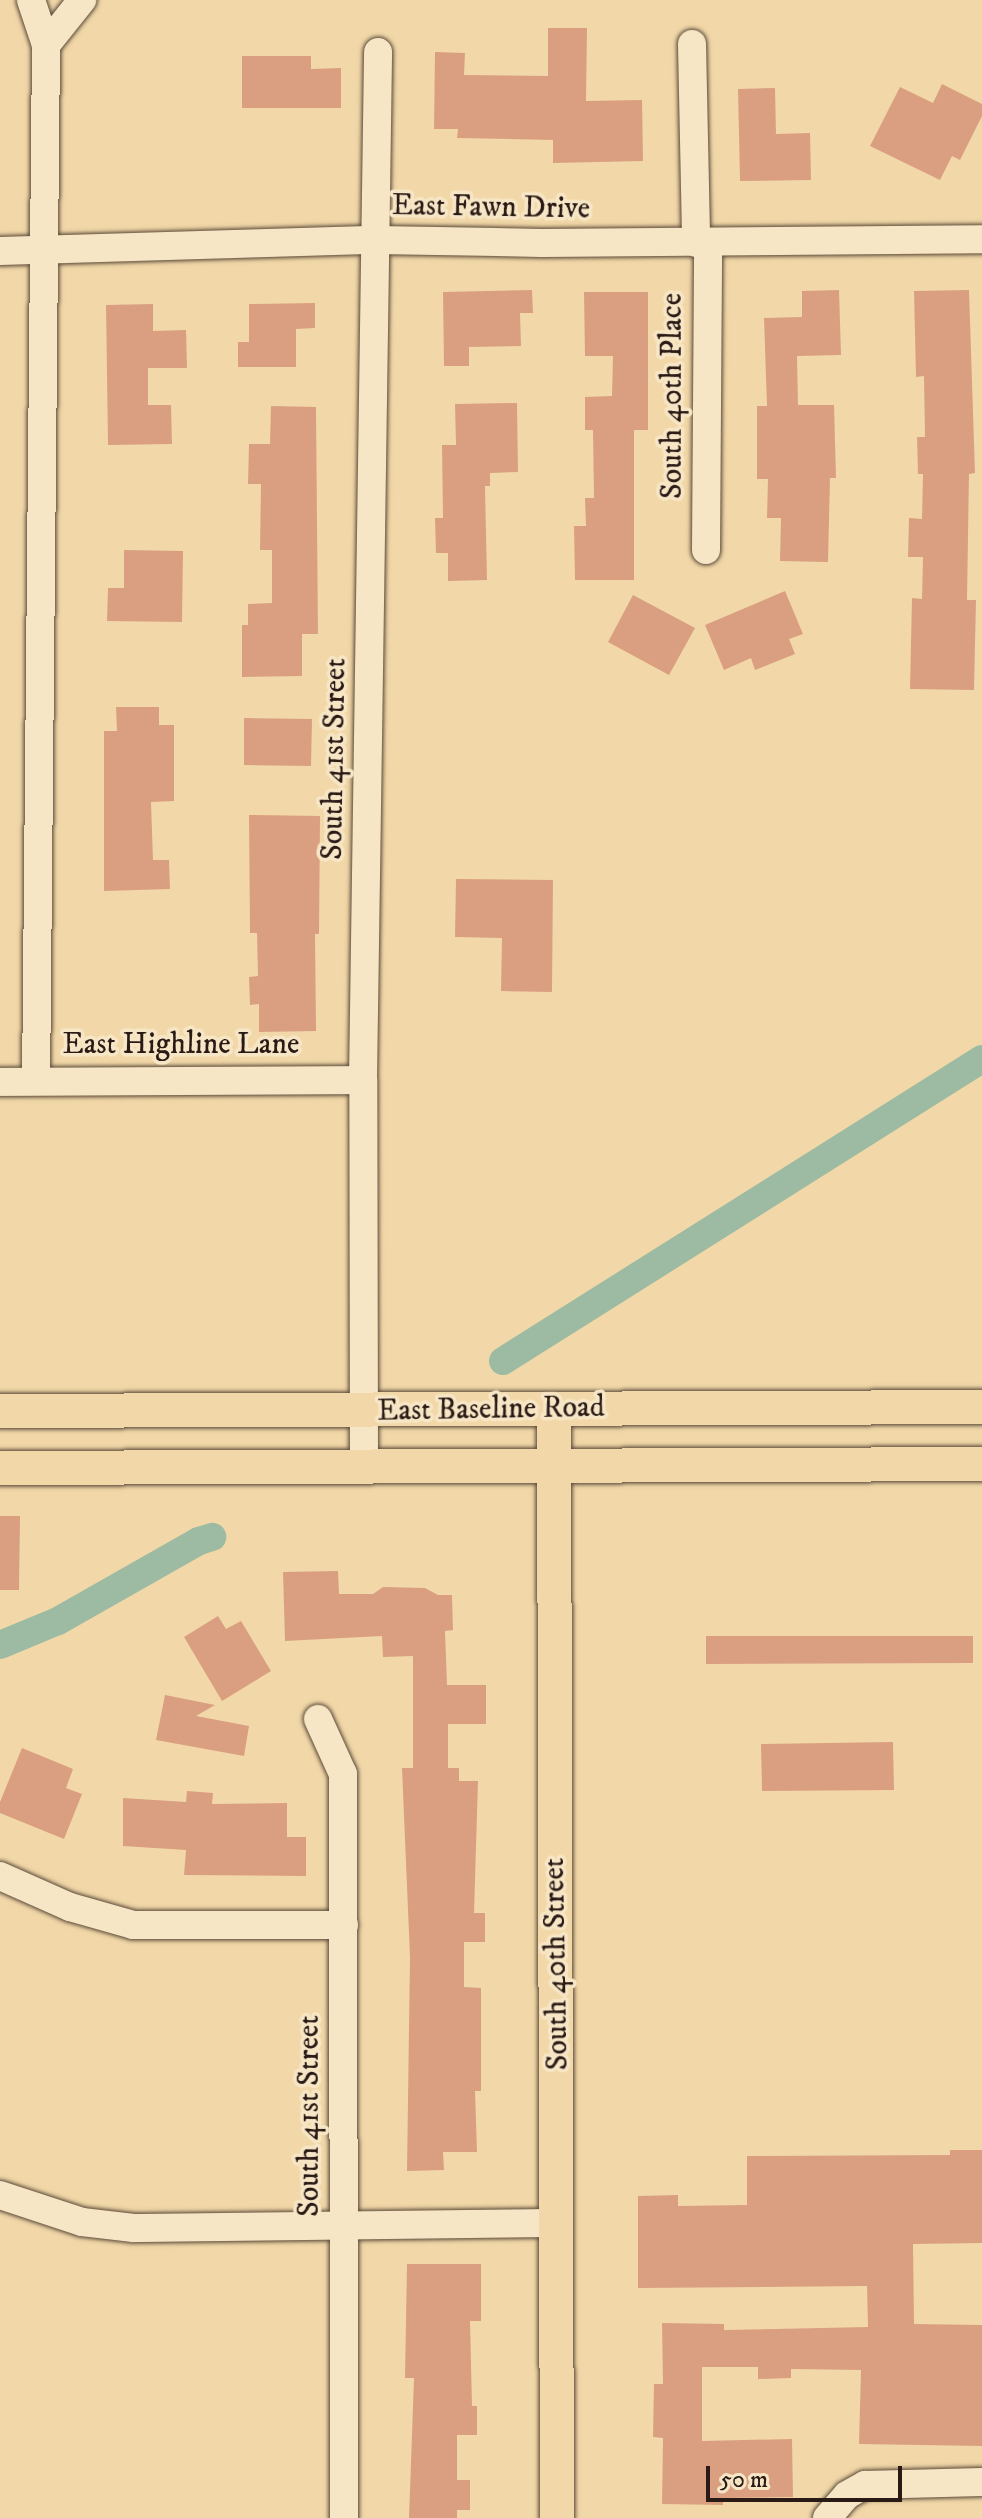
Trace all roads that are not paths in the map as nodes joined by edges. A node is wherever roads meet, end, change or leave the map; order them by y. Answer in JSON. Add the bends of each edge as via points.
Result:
{"nodes":[{"id":1,"x":31,"y":0,"type":"edge"},
{"id":2,"x":82,"y":0,"type":"edge"},
{"id":3,"x":692,"y":44,"type":"dead end"},
{"id":4,"x":46,"y":45,"type":"junction"},
{"id":5,"x":378,"y":52,"type":"dead end"},
{"id":6,"x":982,"y":239,"type":"edge"},
{"id":7,"x":376,"y":240,"type":"junction"},
{"id":8,"x":702,"y":243,"type":"junction"},
{"id":9,"x":44,"y":249,"type":"junction"},
{"id":10,"x":0,"y":251,"type":"edge"},
{"id":11,"x":706,"y":550,"type":"dead end"},
{"id":12,"x":36,"y":1079,"type":"junction"},
{"id":13,"x":363,"y":1080,"type":"junction"},
{"id":14,"x":0,"y":1082,"type":"edge"},
{"id":15,"x":982,"y":1407,"type":"edge"},
{"id":16,"x":554,"y":1409,"type":"junction"},
{"id":17,"x":0,"y":1411,"type":"edge"},
{"id":18,"x":365,"y":1412,"type":"junction"},
{"id":19,"x":982,"y":1464,"type":"edge"},
{"id":20,"x":556,"y":1466,"type":"junction"},
{"id":21,"x":364,"y":1467,"type":"junction"},
{"id":22,"x":0,"y":1468,"type":"edge"},
{"id":23,"x":318,"y":1719,"type":"dead end"},
{"id":24,"x":0,"y":1876,"type":"edge"},
{"id":25,"x":344,"y":1925,"type":"junction"},
{"id":26,"x":0,"y":2195,"type":"edge"},
{"id":27,"x":557,"y":2223,"type":"junction"},
{"id":28,"x":344,"y":2225,"type":"junction"},
{"id":29,"x":982,"y":2482,"type":"edge"},
{"id":30,"x":344,"y":2518,"type":"edge"},
{"id":31,"x":557,"y":2518,"type":"edge"},
{"id":32,"x":827,"y":2518,"type":"edge"}],
"edges":[{"from":1,"to":4,"type":"street"},
{"from":2,"to":4,"type":"street"},
{"from":3,"to":8,"type":"street","name":"South 40th Place"},
{"from":4,"to":9,"type":"street"},
{"from":5,"to":7,"type":"street","name":"South 41st Street"},
{"from":6,"to":8,"type":"street","name":"East Fawn Drive"},
{"from":7,"to":8,"type":"street","name":"East Fawn Drive"},
{"from":7,"to":9,"type":"street","name":"East Fawn Drive"},
{"from":7,"to":13,"type":"street","name":"South 41st Street"},
{"from":8,"to":11,"type":"street","name":"South 40th Place"},
{"from":9,"to":10,"type":"street","name":"East Fawn Drive"},
{"from":9,"to":12,"type":"street"},
{"from":12,"to":13,"type":"street","name":"East Highline Lane"},
{"from":12,"to":14,"type":"street","name":"East Highline Lane"},
{"from":13,"to":18,"type":"street","name":"South 41st Street"},
{"from":15,"to":16,"type":"main road","name":"East Baseline Road"},
{"from":16,"to":18,"type":"main road","name":"East Baseline Road"},
{"from":16,"to":20,"type":"main road","name":"South 40th Street"},
{"from":17,"to":18,"type":"main road","name":"East Baseline Road"},
{"from":18,"to":21,"type":"street","name":"South 41st Street"},
{"from":19,"to":20,"type":"main road","name":"East Baseline Road"},
{"from":20,"to":21,"type":"main road","name":"East Baseline Road"},
{"from":20,"to":27,"type":"main road","name":"South 40th Street"},
{"from":21,"to":22,"type":"main road","name":"East Baseline Road"},
{"from":23,"to":25,"type":"street","name":"South 41st Street","via":[[343,1774]]},
{"from":24,"to":25,"type":"street","via":[[70,1907],[133,1925]]},
{"from":25,"to":28,"type":"street","name":"South 41st Street"},
{"from":26,"to":28,"type":"street","via":[[82,2222],[134,2228]]},
{"from":27,"to":28,"type":"street"},
{"from":27,"to":31,"type":"main road","name":"South 40th Street"},
{"from":28,"to":30,"type":"street","name":"South 41st Street"},
{"from":29,"to":32,"type":"street","via":[[865,2485],[847,2495]]}]}
